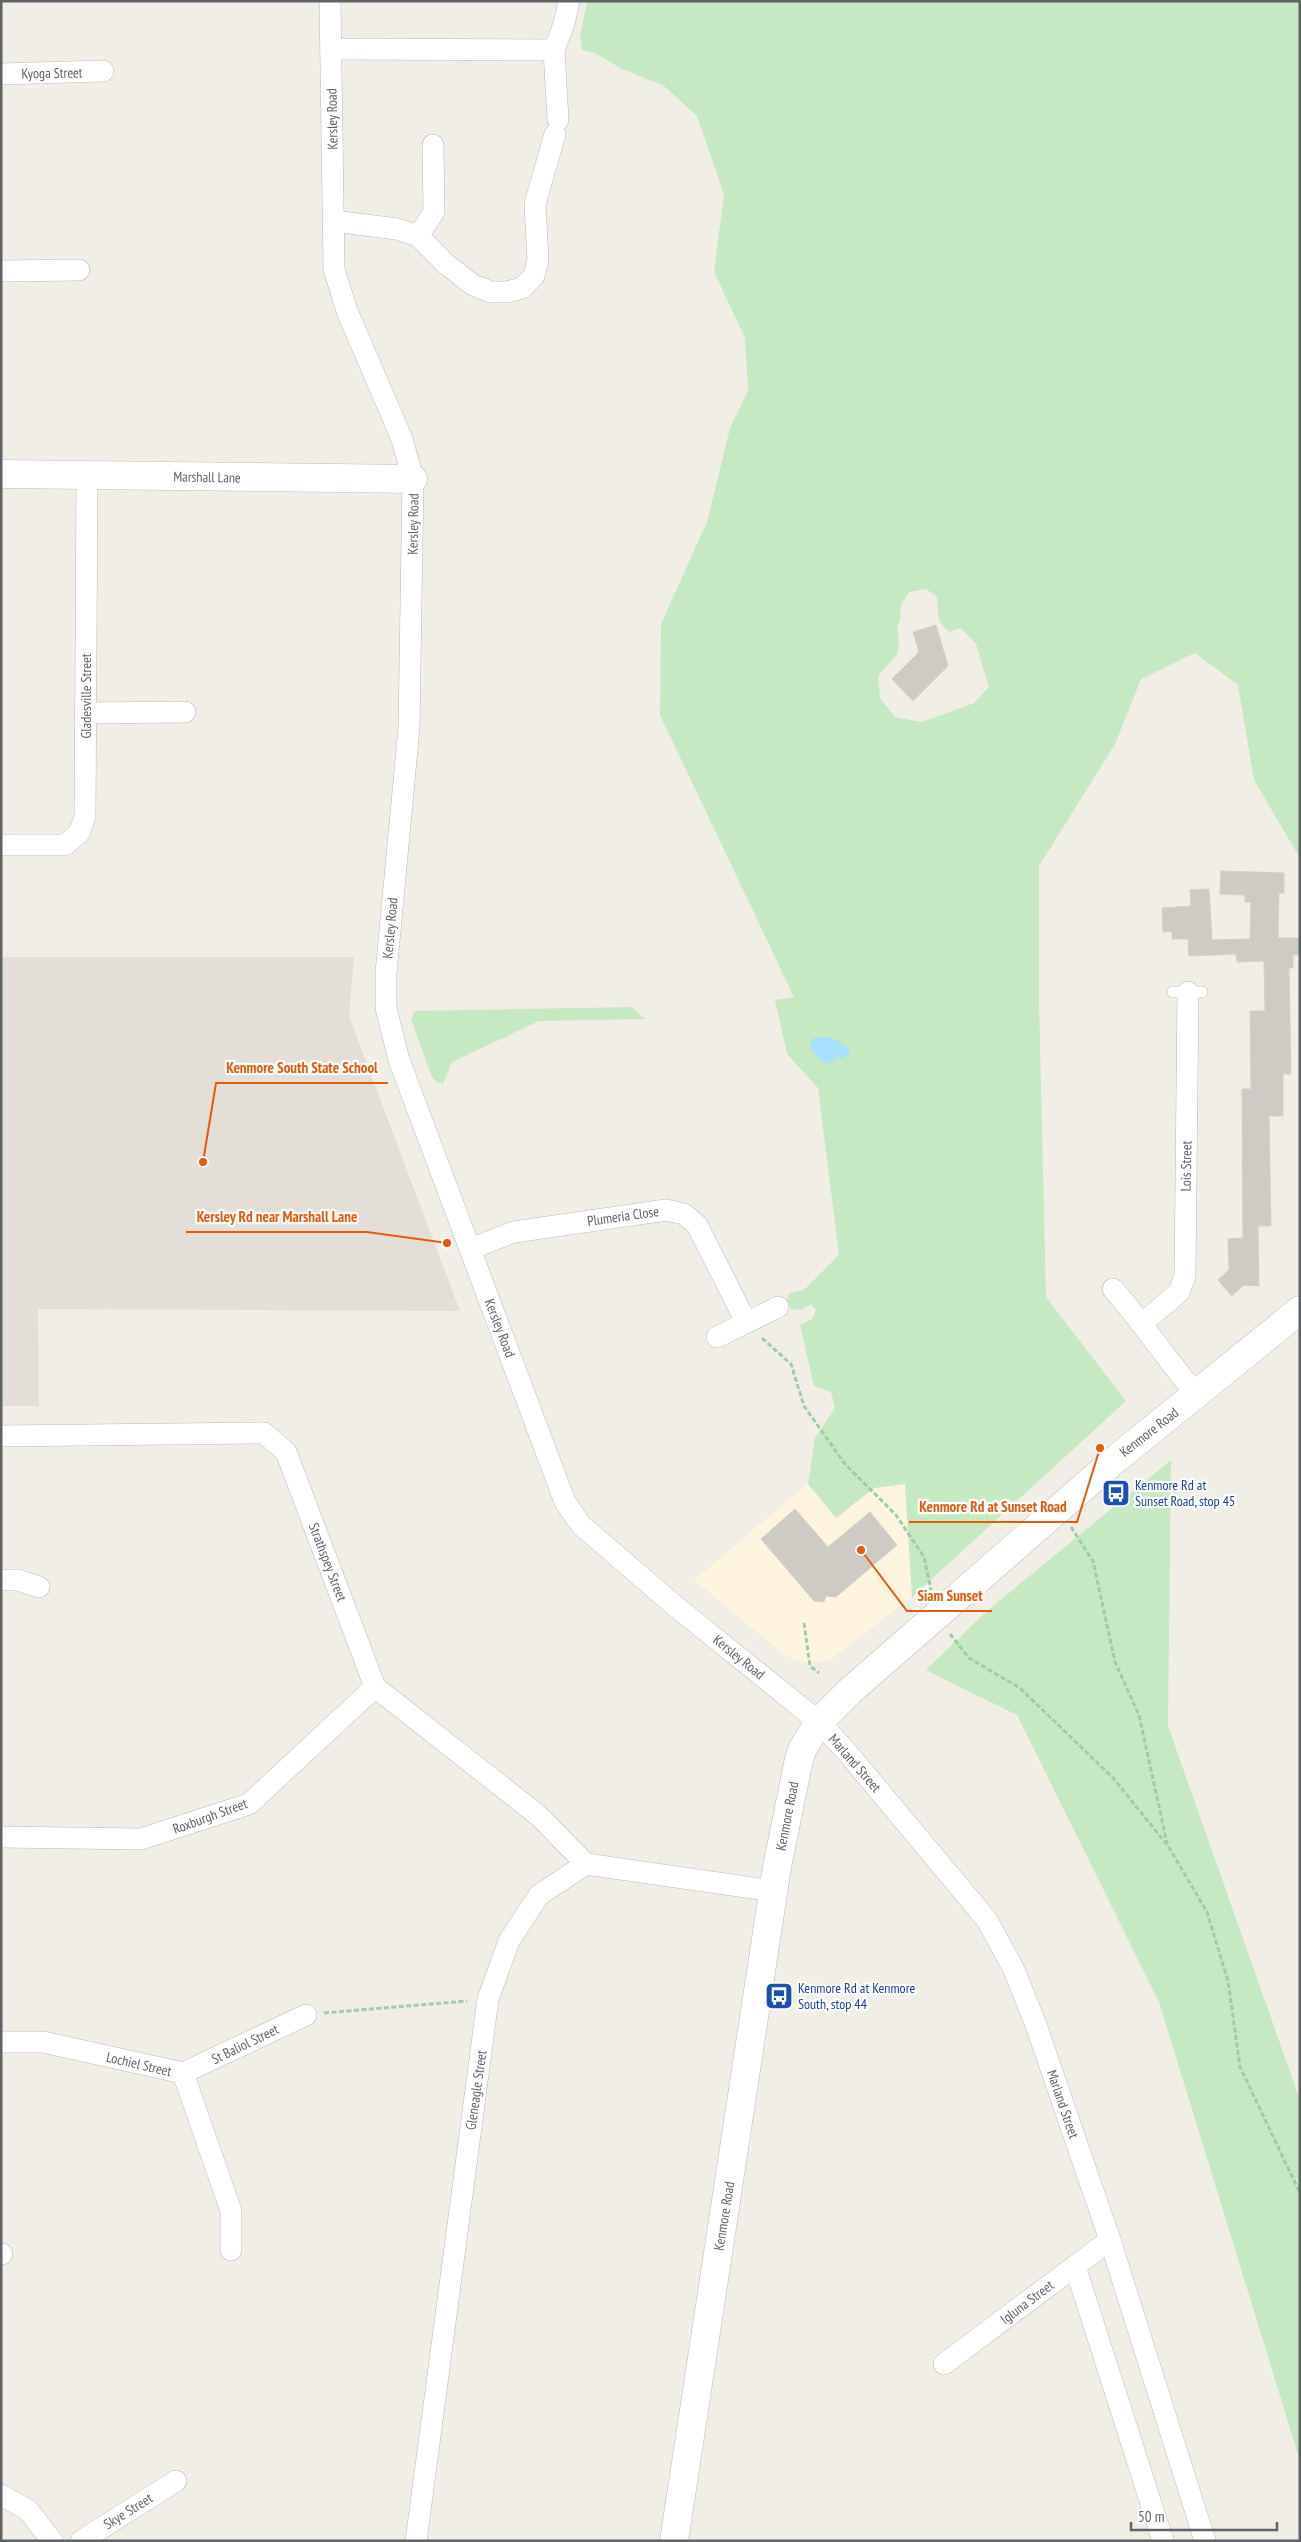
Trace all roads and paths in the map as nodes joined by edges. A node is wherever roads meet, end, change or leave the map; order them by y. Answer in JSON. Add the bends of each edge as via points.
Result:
{"nodes":[{"id":1,"x":330,"y":1,"type":"edge"},
{"id":2,"x":569,"y":1,"type":"edge"},
{"id":3,"x":331,"y":49,"type":"junction"},
{"id":4,"x":554,"y":50,"type":"junction"},
{"id":5,"x":103,"y":71,"type":"dead end"},
{"id":6,"x":1,"y":74,"type":"edge"},
{"id":7,"x":433,"y":144,"type":"dead end"},
{"id":8,"x":334,"y":221,"type":"junction"},
{"id":9,"x":418,"y":236,"type":"junction"},
{"id":10,"x":79,"y":270,"type":"dead end"},
{"id":11,"x":1,"y":271,"type":"edge"},
{"id":12,"x":1,"y":474,"type":"edge"},
{"id":13,"x":87,"y":475,"type":"junction"},
{"id":14,"x":413,"y":479,"type":"junction"},
{"id":15,"x":185,"y":712,"type":"dead end"},
{"id":16,"x":86,"y":713,"type":"junction"},
{"id":17,"x":1,"y":845,"type":"edge"},
{"id":18,"x":1188,"y":992,"type":"dead end"},
{"id":19,"x":470,"y":1249,"type":"junction"},
{"id":20,"x":1113,"y":1289,"type":"dead end"},
{"id":21,"x":778,"y":1306,"type":"dead end"},
{"id":22,"x":1300,"y":1310,"type":"edge"},
{"id":23,"x":746,"y":1322,"type":"junction"},
{"id":24,"x":1143,"y":1323,"type":"junction"},
{"id":25,"x":717,"y":1337,"type":"dead end"},
{"id":26,"x":1196,"y":1394,"type":"junction"},
{"id":27,"x":1,"y":1436,"type":"edge"},
{"id":28,"x":1055,"y":1510,"type":"junction"},
{"id":29,"x":1,"y":1580,"type":"edge"},
{"id":30,"x":39,"y":1587,"type":"dead end"},
{"id":31,"x":936,"y":1615,"type":"junction"},
{"id":32,"x":804,"y":1623,"type":"dead end"},
{"id":33,"x":819,"y":1674,"type":"dead end"},
{"id":34,"x":375,"y":1687,"type":"junction"},
{"id":35,"x":819,"y":1722,"type":"junction"},
{"id":36,"x":1,"y":1837,"type":"edge"},
{"id":37,"x":1168,"y":1846,"type":"junction"},
{"id":38,"x":586,"y":1864,"type":"junction"},
{"id":39,"x":773,"y":1891,"type":"junction"},
{"id":40,"x":488,"y":1999,"type":"junction"},
{"id":41,"x":306,"y":2014,"type":"joint"},
{"id":42,"x":1,"y":2042,"type":"edge"},
{"id":43,"x":183,"y":2073,"type":"junction"},
{"id":44,"x":1300,"y":2193,"type":"edge"},
{"id":45,"x":1110,"y":2240,"type":"junction"},
{"id":46,"x":231,"y":2250,"type":"dead end"},
{"id":47,"x":1075,"y":2266,"type":"junction"},
{"id":48,"x":944,"y":2364,"type":"dead end"},
{"id":49,"x":176,"y":2480,"type":"dead end"},
{"id":50,"x":1,"y":2495,"type":"edge"},
{"id":51,"x":52,"y":2541,"type":"edge"},
{"id":52,"x":81,"y":2541,"type":"edge"},
{"id":53,"x":416,"y":2541,"type":"edge"},
{"id":54,"x":674,"y":2541,"type":"edge"},
{"id":55,"x":1163,"y":2541,"type":"edge"},
{"id":56,"x":1205,"y":2541,"type":"edge"}],
"edges":[{"from":1,"to":3,"type":"street","name":"Kersley Road"},
{"from":2,"to":4,"type":"street"},
{"from":3,"to":4,"type":"street"},
{"from":3,"to":8,"type":"street","name":"Kersley Road"},
{"from":4,"to":9,"type":"street","via":[[556,127],[535,204],[538,260],[534,276],[522,288],[491,292],[473,285]]},
{"from":5,"to":6,"type":"street","name":"Kyoga Street"},
{"from":7,"to":9,"type":"street","via":[[434,212]]},
{"from":8,"to":9,"type":"street","via":[[397,229]]},
{"from":8,"to":14,"type":"street","name":"Kersley Road","via":[[334,269],[347,311],[402,439]]},
{"from":10,"to":11,"type":"street"},
{"from":12,"to":13,"type":"street","name":"Marshall Lane"},
{"from":13,"to":14,"type":"street","name":"Marshall Lane"},
{"from":13,"to":16,"type":"street","name":"Gladesville Street"},
{"from":14,"to":19,"type":"street","name":"Kersley Road","via":[[409,728],[386,973],[386,1008],[398,1060]]},
{"from":15,"to":16,"type":"street"},
{"from":16,"to":17,"type":"street","name":"Gladesville Street","via":[[85,817],[79,833],[65,845]]},
{"from":18,"to":24,"type":"street","name":"Lois Street","via":[[1185,1276],[1179,1292]]},
{"from":19,"to":23,"type":"street","name":"Plumeria Close","via":[[514,1232],[666,1210],[684,1214],[697,1225]]},
{"from":19,"to":35,"type":"street","name":"Kersley Road","via":[[565,1502],[581,1525]]},
{"from":20,"to":24,"type":"street"},
{"from":21,"to":23,"type":"street"},
{"from":22,"to":26,"type":"street","name":"Kenmore Road"},
{"from":23,"to":25,"type":"street"},
{"from":23,"to":31,"type":"path","via":[[792,1364],[804,1406],[844,1464],[896,1515],[924,1557]]},
{"from":24,"to":26,"type":"street"},
{"from":26,"to":28,"type":"street","name":"Kenmore Road"},
{"from":27,"to":34,"type":"street","name":"Strathspey Street","via":[[264,1433],[286,1452]]},
{"from":28,"to":31,"type":"street","name":"Kenmore Road"},
{"from":28,"to":37,"type":"path","via":[[1069,1524],[1093,1561],[1115,1662],[1139,1715]]},
{"from":29,"to":30,"type":"street","via":[[18,1580]]},
{"from":31,"to":35,"type":"street","name":"Kenmore Road"},
{"from":31,"to":37,"type":"path","via":[[968,1658],[1020,1688],[1107,1773]]},
{"from":32,"to":33,"type":"path","via":[[810,1666]]},
{"from":34,"to":36,"type":"street","name":"Roxburgh Street","via":[[249,1804],[141,1839]]},
{"from":34,"to":38,"type":"street","via":[[539,1816]]},
{"from":35,"to":39,"type":"street","name":"Kenmore Road","via":[[799,1759]]},
{"from":35,"to":45,"type":"street","name":"Marland Street","via":[[987,1920],[1014,1970],[1036,2026]]},
{"from":37,"to":44,"type":"path","via":[[1207,1912],[1228,1981],[1240,2066]]},
{"from":38,"to":39,"type":"street"},
{"from":38,"to":40,"type":"street","name":"Gleneagle Street","via":[[539,1895],[509,1941]]},
{"from":39,"to":54,"type":"street","name":"Kenmore Road"},
{"from":40,"to":41,"type":"path"},
{"from":40,"to":53,"type":"street","name":"Gleneagle Street"},
{"from":41,"to":43,"type":"street","name":"St Baliol Street"},
{"from":42,"to":43,"type":"street","name":"Lochiel Street","via":[[43,2042]]},
{"from":43,"to":46,"type":"street","name":"Lochiel Street","via":[[232,2211]]},
{"from":45,"to":47,"type":"street","name":"Igluna Street"},
{"from":45,"to":56,"type":"street","name":"Marland Street"},
{"from":47,"to":48,"type":"street","name":"Igluna Street"},
{"from":47,"to":55,"type":"street"},
{"from":49,"to":52,"type":"street","name":"Skye Street"},
{"from":50,"to":51,"type":"street","via":[[28,2510]]}]}
